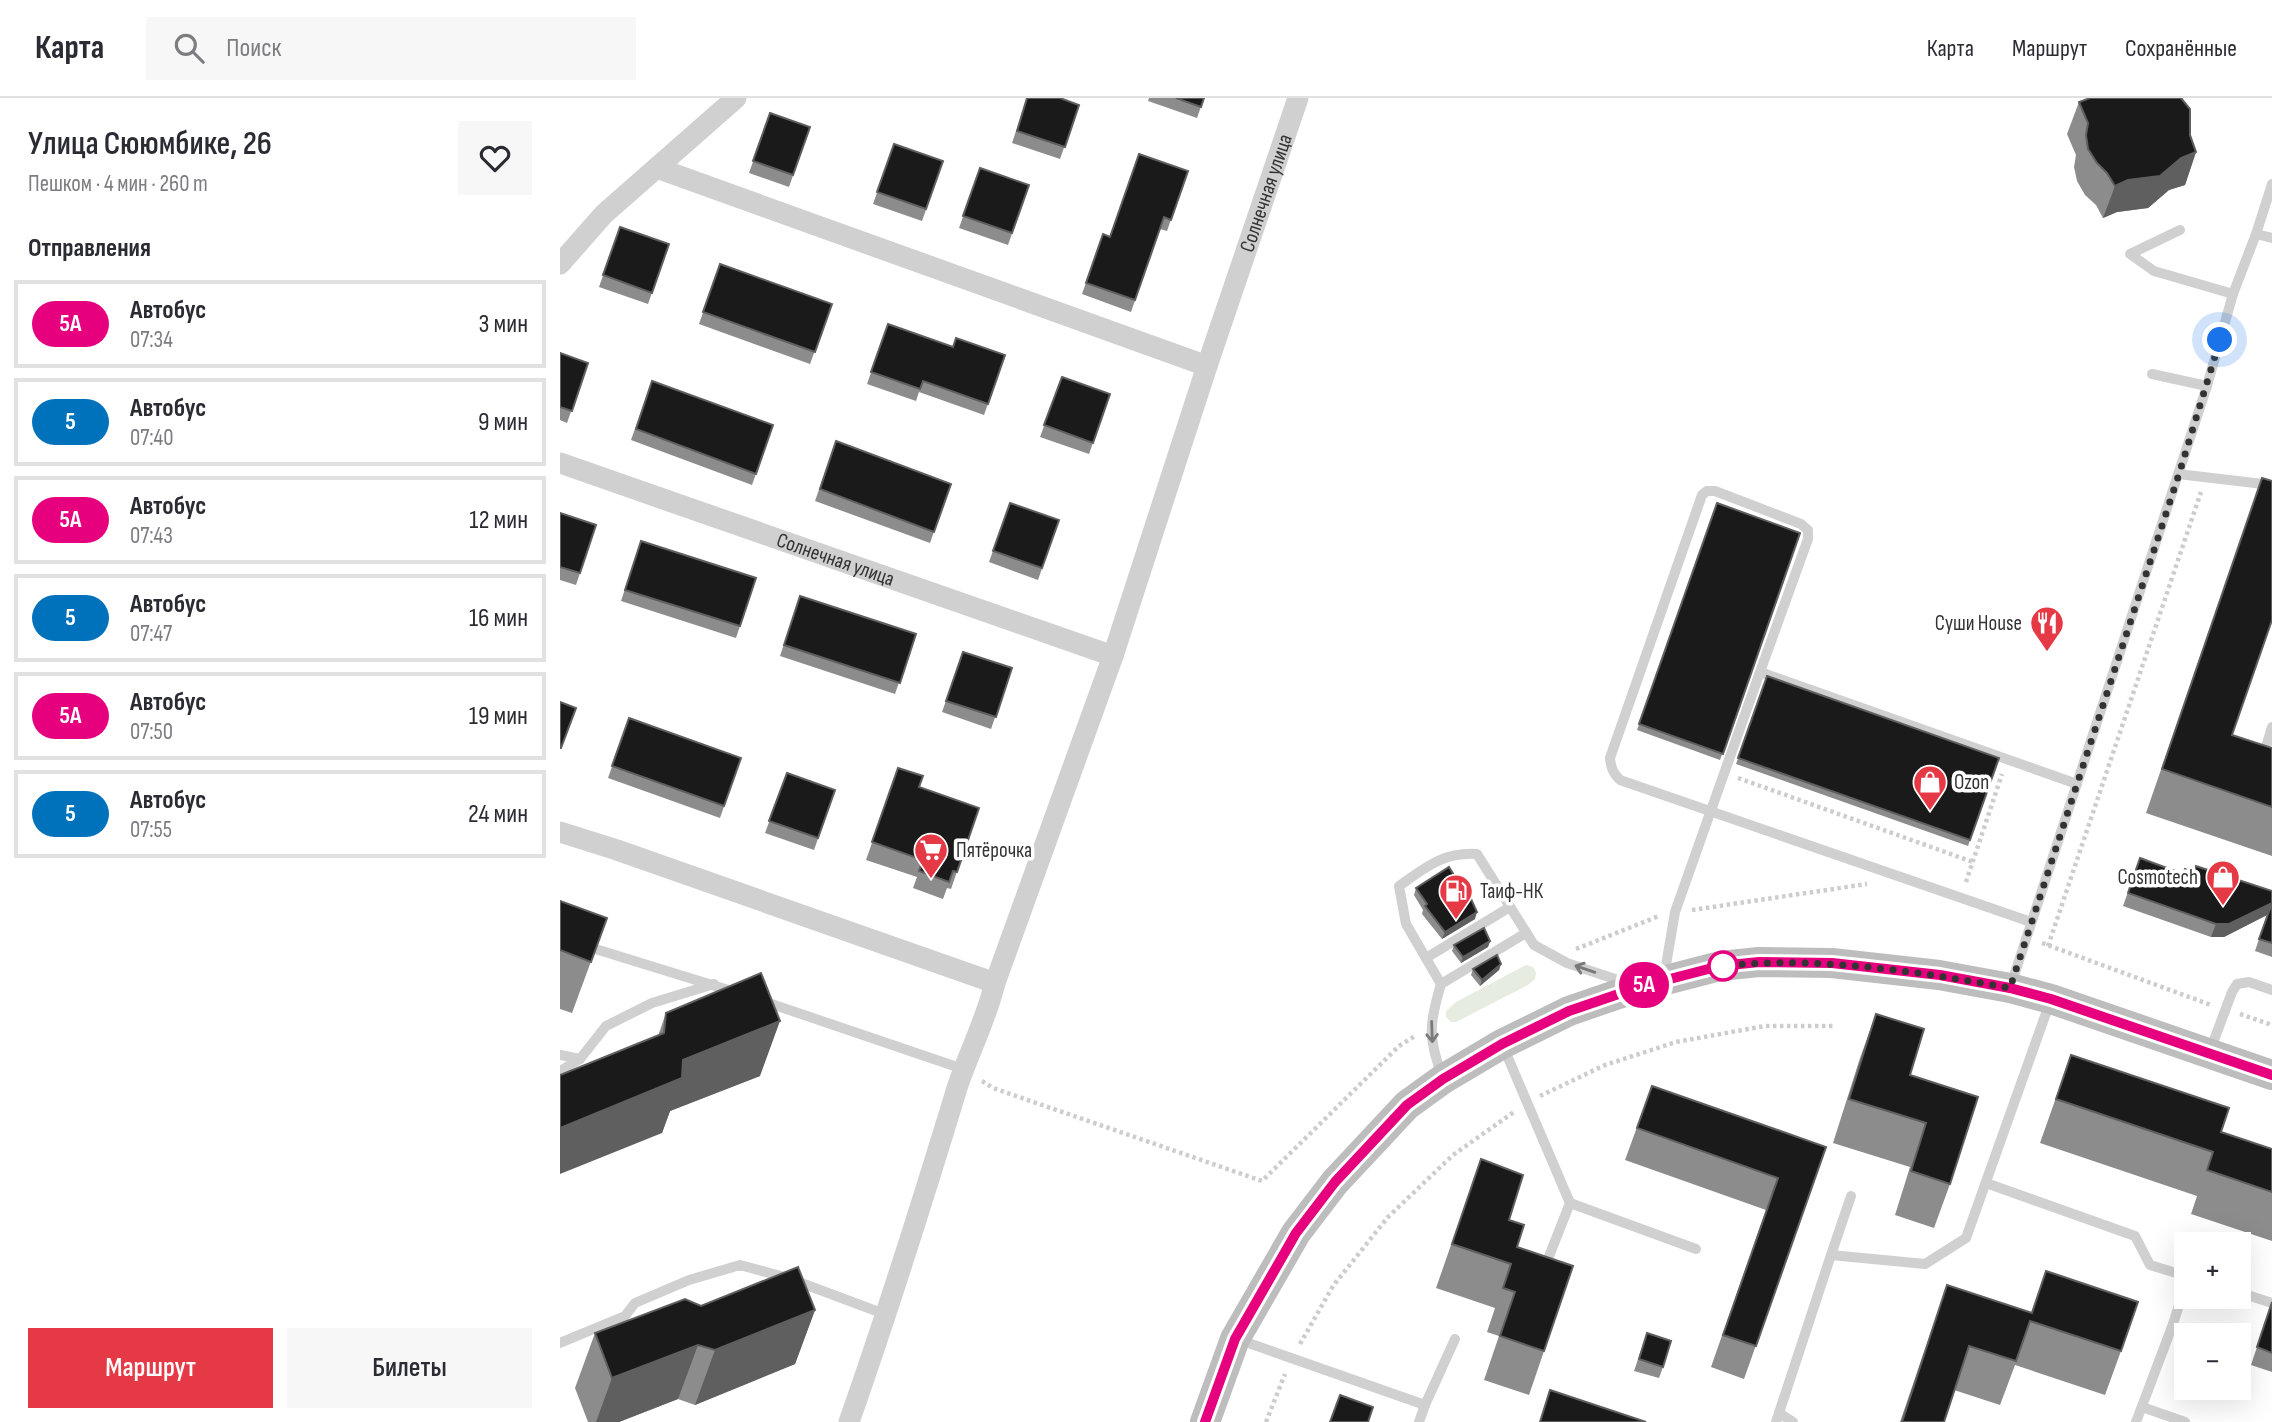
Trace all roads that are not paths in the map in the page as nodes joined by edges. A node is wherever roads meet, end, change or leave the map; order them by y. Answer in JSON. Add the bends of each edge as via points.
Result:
{"nodes":[{"id":1,"x":736,"y":98,"type":"edge"},
{"id":2,"x":1298,"y":98,"type":"edge"},
{"id":3,"x":657,"y":168,"type":"junction"},
{"id":4,"x":2272,"y":184,"type":"edge"},
{"id":5,"x":2180,"y":230,"type":"dead end"},
{"id":6,"x":2256,"y":234,"type":"junction"},
{"id":7,"x":2272,"y":238,"type":"edge"},
{"id":8,"x":560,"y":264,"type":"edge"},
{"id":9,"x":2233,"y":294,"type":"junction"},
{"id":10,"x":1207,"y":366,"type":"junction"},
{"id":11,"x":2152,"y":374,"type":"dead end"},
{"id":12,"x":2207,"y":386,"type":"junction"},
{"id":13,"x":560,"y":463,"type":"edge"},
{"id":14,"x":2179,"y":474,"type":"junction"},
{"id":15,"x":2272,"y":485,"type":"edge"},
{"id":16,"x":1113,"y":656,"type":"junction"},
{"id":17,"x":1760,"y":672,"type":"junction"},
{"id":18,"x":2272,"y":727,"type":"edge"},
{"id":19,"x":2272,"y":768,"type":"edge"},
{"id":20,"x":2077,"y":784,"type":"junction"},
{"id":21,"x":1711,"y":811,"type":"junction"},
{"id":22,"x":560,"y":832,"type":"edge"},
{"id":23,"x":1510,"y":907,"type":"junction"},
{"id":24,"x":2031,"y":922,"type":"junction"},
{"id":25,"x":1526,"y":933,"type":"junction"},
{"id":26,"x":560,"y":938,"type":"edge"},
{"id":27,"x":1426,"y":958,"type":"junction"},
{"id":28,"x":995,"y":983,"type":"junction"},
{"id":29,"x":1651,"y":983,"type":"junction"},
{"id":30,"x":714,"y":984,"type":"junction"},
{"id":31,"x":1441,"y":984,"type":"junction"},
{"id":32,"x":2010,"y":988,"type":"junction"},
{"id":33,"x":2272,"y":990,"type":"edge"},
{"id":34,"x":2051,"y":999,"type":"junction"},
{"id":35,"x":1502,"y":1044,"type":"junction"},
{"id":36,"x":2209,"y":1054,"type":"junction"},
{"id":37,"x":560,"y":1055,"type":"edge"},
{"id":38,"x":580,"y":1059,"type":"junction"},
{"id":39,"x":963,"y":1069,"type":"junction"},
{"id":40,"x":560,"y":1071,"type":"edge"},
{"id":41,"x":2272,"y":1075,"type":"edge"},
{"id":42,"x":1443,"y":1079,"type":"junction"},
{"id":43,"x":1986,"y":1183,"type":"junction"},
{"id":44,"x":1851,"y":1196,"type":"dead end"},
{"id":45,"x":1570,"y":1203,"type":"junction"},
{"id":46,"x":1696,"y":1249,"type":"dead end"},
{"id":47,"x":1831,"y":1255,"type":"junction"},
{"id":48,"x":2174,"y":1272,"type":"edge"},
{"id":49,"x":1540,"y":1280,"type":"edge"},
{"id":50,"x":2251,"y":1296,"type":"edge"},
{"id":51,"x":2272,"y":1303,"type":"edge"},
{"id":52,"x":2178,"y":1309,"type":"edge"},
{"id":53,"x":887,"y":1315,"type":"junction"},
{"id":54,"x":1235,"y":1339,"type":"junction"},
{"id":55,"x":1455,"y":1339,"type":"dead end"},
{"id":56,"x":560,"y":1343,"type":"edge"},
{"id":57,"x":1425,"y":1405,"type":"junction"},
{"id":58,"x":2142,"y":1407,"type":"junction"},
{"id":59,"x":1777,"y":1418,"type":"edge"},
{"id":60,"x":849,"y":1422,"type":"edge"},
{"id":61,"x":1205,"y":1422,"type":"edge"},
{"id":62,"x":1419,"y":1422,"type":"edge"},
{"id":63,"x":1793,"y":1422,"type":"edge"},
{"id":64,"x":2136,"y":1422,"type":"edge"},
{"id":65,"x":2185,"y":1422,"type":"edge"}],
"edges":[{"from":1,"to":3,"type":"street"},
{"from":2,"to":10,"type":"street","name":"Солнечная улица"},
{"from":3,"to":8,"type":"street","via":[[604,214]]},
{"from":3,"to":10,"type":"street"},
{"from":4,"to":6,"type":"lane"},
{"from":5,"to":9,"type":"lane","via":[[2130,254],[2154,271]]},
{"from":6,"to":7,"type":"lane"},
{"from":6,"to":9,"type":"lane"},
{"from":9,"to":12,"type":"lane"},
{"from":10,"to":16,"type":"street","name":"Солнечная улица"},
{"from":11,"to":12,"type":"lane"},
{"from":12,"to":14,"type":"lane"},
{"from":13,"to":16,"type":"street","name":"Солнечная улица"},
{"from":14,"to":15,"type":"lane"},
{"from":14,"to":20,"type":"lane"},
{"from":16,"to":28,"type":"street","name":"Солнечная улица"},
{"from":17,"to":20,"type":"lane"},
{"from":17,"to":21,"type":"lane"},
{"from":17,"to":21,"type":"lane","via":[[1808,530],[1707,491],[1610,758],[1620,780]]},
{"from":18,"to":19,"type":"lane","via":[[2261,764]]},
{"from":20,"to":24,"type":"lane"},
{"from":21,"to":24,"type":"lane"},
{"from":21,"to":29,"type":"lane"},
{"from":22,"to":28,"type":"street"},
{"from":23,"to":25,"type":"lane"},
{"from":23,"to":27,"type":"lane"},
{"from":23,"to":27,"type":"lane","via":[[1477,854],[1457,853],[1431,863],[1399,886],[1406,924]]},
{"from":24,"to":32,"type":"lane"},
{"from":29,"to":25,"type":"lane","one_way":true,"via":[[1556,957],[1534,945]]},
{"from":25,"to":31,"type":"lane"},
{"from":26,"to":30,"type":"lane"},
{"from":27,"to":31,"type":"lane"},
{"from":28,"to":39,"type":"street","name":"Солнечная улица","via":[[989,1011]]},
{"from":29,"to":32,"type":"street","via":[[1720,966],[1832,963]]},
{"from":29,"to":35,"type":"street","via":[[1569,1011]]},
{"from":30,"to":38,"type":"lane","via":[[652,1003],[606,1026]]},
{"from":30,"to":39,"type":"lane"},
{"from":31,"to":42,"type":"lane","one_way":true,"via":[[1431,1017],[1433,1051]]},
{"from":32,"to":34,"type":"street"},
{"from":33,"to":36,"type":"lane","via":[[2249,982],[2237,984]]},
{"from":34,"to":36,"type":"street"},
{"from":34,"to":43,"type":"lane"},
{"from":35,"to":42,"type":"street"},
{"from":35,"to":45,"type":"lane"},
{"from":36,"to":41,"type":"street"},
{"from":37,"to":38,"type":"lane"},
{"from":38,"to":40,"type":"lane"},
{"from":39,"to":53,"type":"street","name":"Солнечная улица"},
{"from":42,"to":54,"type":"street","via":[[1407,1105],[1335,1182],[1296,1233]]},
{"from":43,"to":47,"type":"lane","via":[[1966,1238],[1926,1264]]},
{"from":43,"to":48,"type":"lane","via":[[2135,1236],[2150,1265]]},
{"from":44,"to":47,"type":"lane"},
{"from":45,"to":46,"type":"lane"},
{"from":45,"to":49,"type":"lane"},
{"from":47,"to":59,"type":"lane"},
{"from":50,"to":51,"type":"lane"},
{"from":52,"to":58,"type":"lane"},
{"from":53,"to":56,"type":"lane","via":[[740,1265],[635,1303],[625,1316]]},
{"from":53,"to":60,"type":"street","name":"Солнечная улица"},
{"from":54,"to":57,"type":"lane"},
{"from":54,"to":61,"type":"street"},
{"from":55,"to":57,"type":"lane"},
{"from":57,"to":62,"type":"lane"},
{"from":58,"to":64,"type":"lane"},
{"from":58,"to":65,"type":"lane"},
{"from":59,"to":63,"type":"lane"}]}
